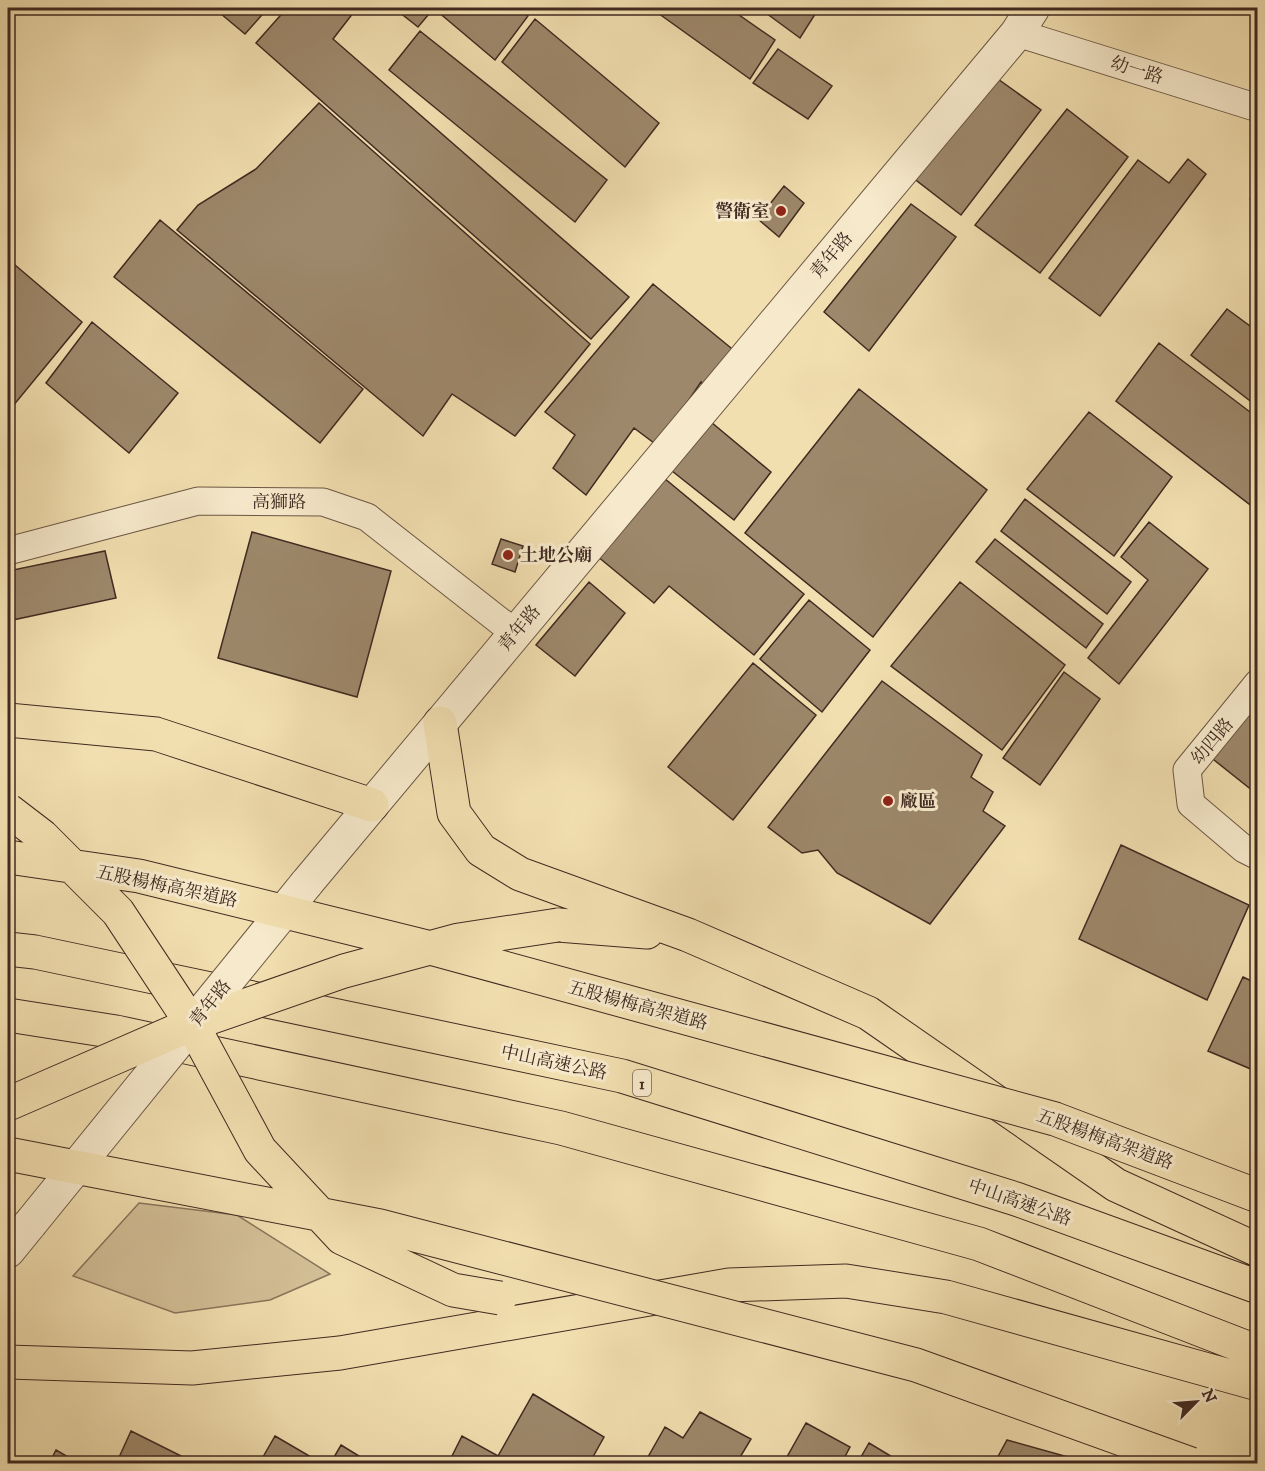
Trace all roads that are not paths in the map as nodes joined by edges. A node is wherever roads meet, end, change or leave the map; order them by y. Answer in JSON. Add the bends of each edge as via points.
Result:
{"nodes":[{"id":1,"x":1025,"y":20,"type":"edge"},
{"id":2,"x":1257,"y":108,"type":"edge"},
{"id":3,"x":8,"y":551,"type":"edge"},
{"id":4,"x":515,"y":633,"type":"junction"},
{"id":5,"x":1257,"y":682,"type":"edge"},
{"id":6,"x":8,"y":720,"type":"edge"},
{"id":7,"x":440,"y":723,"type":"junction"},
{"id":8,"x":372,"y":805,"type":"junction"},
{"id":9,"x":8,"y":810,"type":"edge"},
{"id":10,"x":1257,"y":856,"type":"edge"},
{"id":11,"x":8,"y":857,"type":"edge"},
{"id":12,"x":688,"y":935,"type":"junction"},
{"id":13,"x":8,"y":949,"type":"edge"},
{"id":14,"x":8,"y":1015,"type":"edge"},
{"id":15,"x":192,"y":1024,"type":"junction"},
{"id":16,"x":8,"y":1104,"type":"edge"},
{"id":17,"x":8,"y":1154,"type":"edge"},
{"id":18,"x":1257,"y":1196,"type":"edge"},
{"id":19,"x":1257,"y":1250,"type":"edge"},
{"id":20,"x":8,"y":1251,"type":"edge"},
{"id":21,"x":1257,"y":1287,"type":"edge"},
{"id":22,"x":580,"y":1311,"type":"junction"},
{"id":23,"x":1257,"y":1352,"type":"edge"},
{"id":24,"x":8,"y":1362,"type":"edge"},
{"id":25,"x":1257,"y":1384,"type":"edge"},
{"id":26,"x":1191,"y":1464,"type":"edge"}],
"edges":[{"from":1,"to":2,"type":"street","name":"幼一路"},
{"from":1,"to":4,"type":"street","name":"青年路"},
{"from":3,"to":4,"type":"street","name":"高獅路","via":[[198,501],[323,502],[366,517]]},
{"from":4,"to":7,"type":"street","name":"青年路"},
{"from":5,"to":10,"type":"street","name":"幼四路","via":[[1187,770],[1191,804]]},
{"from":6,"to":8,"type":"highway","via":[[156,734]]},
{"from":7,"to":8,"type":"street","name":"青年路"},
{"from":7,"to":12,"type":"highway","via":[[454,813],[481,850],[520,874]]},
{"from":8,"to":15,"type":"street","name":"青年路","bridge":true},
{"from":9,"to":15,"type":"highway","bridge":true,"via":[[42,836],[118,912]]},
{"from":11,"to":18,"type":"highway","name":"五股楊梅高架道路","bridge":true,"via":[[139,876],[450,953],[1055,1119]]},
{"from":12,"to":15,"type":"highway","bridge":true,"via":[[558,925],[459,940],[344,971]]},
{"from":12,"to":19,"type":"highway","via":[[868,1013],[1116,1185]]},
{"from":13,"to":21,"type":"highway","name":"中山高速公路","number":"1","via":[[622,1076],[1016,1199]]},
{"from":14,"to":23,"type":"highway","via":[[116,1032],[572,1131],[979,1244]]},
{"from":15,"to":16,"type":"highway","bridge":true},
{"from":15,"to":20,"type":"street","name":"青年路","bridge":true},
{"from":15,"to":22,"type":"highway","bridge":true,"via":[[260,1150],[342,1238],[453,1290]]},
{"from":17,"to":26,"type":"highway","bridge":true,"via":[[380,1226],[904,1362]]},
{"from":22,"to":24,"type":"highway","via":[[340,1353],[192,1368]]},
{"from":22,"to":25,"type":"highway","via":[[729,1285],[846,1281],[946,1298]]}]}
